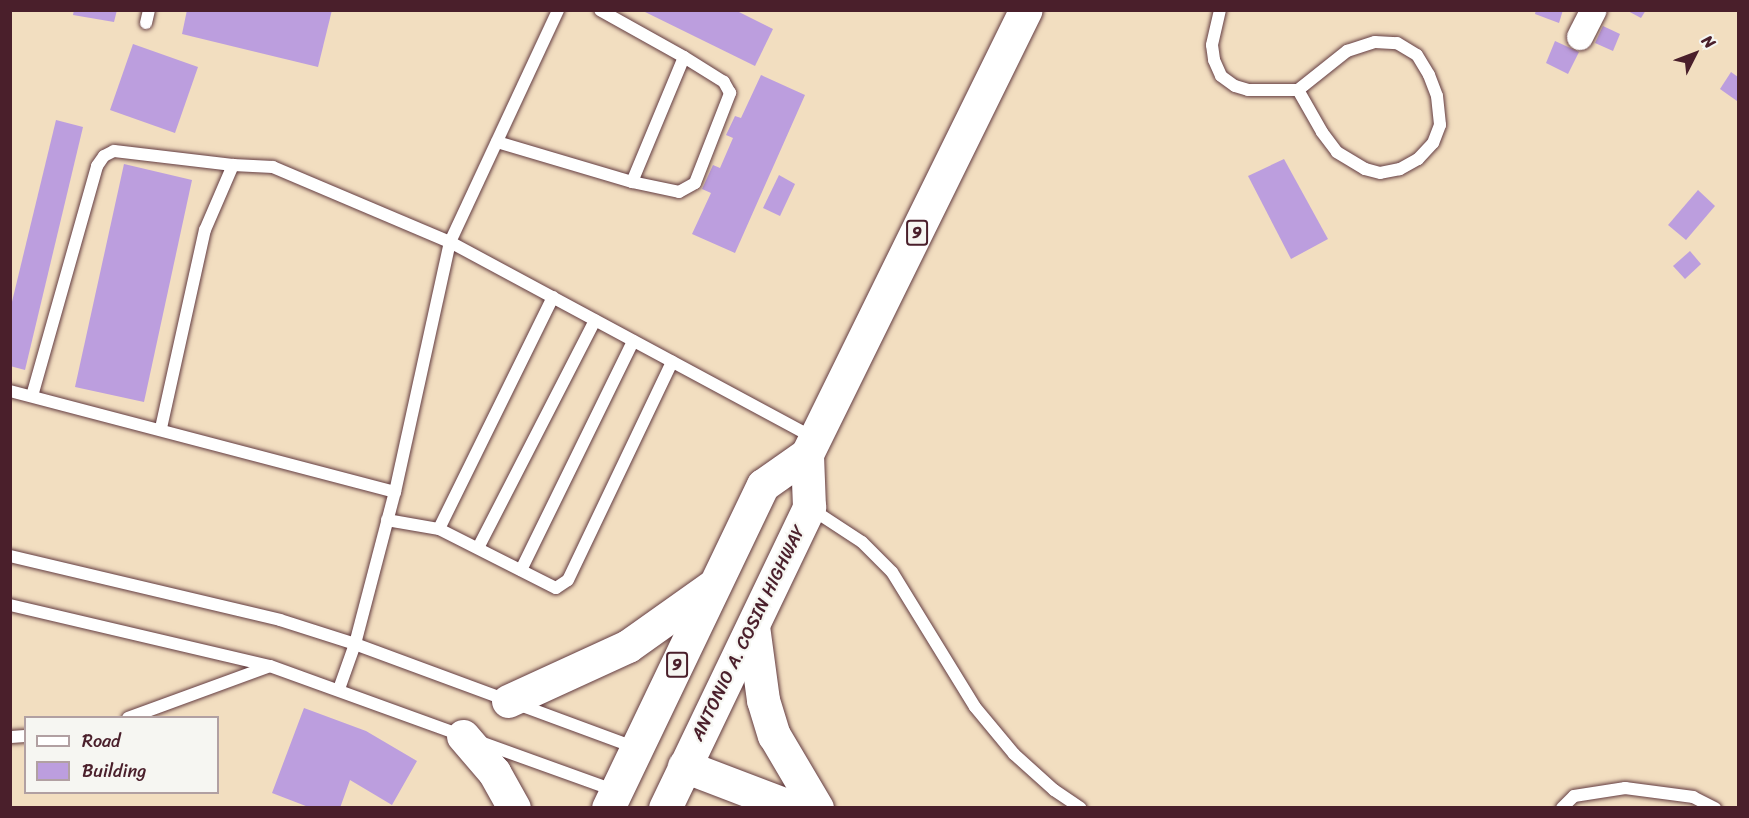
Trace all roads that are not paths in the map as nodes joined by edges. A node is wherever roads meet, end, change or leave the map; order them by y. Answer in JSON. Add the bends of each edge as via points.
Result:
{"nodes":[{"id":1,"x":558,"y":10,"type":"edge"},
{"id":2,"x":600,"y":10,"type":"edge"},
{"id":3,"x":1025,"y":10,"type":"edge"},
{"id":4,"x":1220,"y":10,"type":"edge"},
{"id":5,"x":1594,"y":10,"type":"edge"},
{"id":6,"x":1580,"y":37,"type":"dead end"},
{"id":7,"x":684,"y":57,"type":"junction"},
{"id":8,"x":1298,"y":90,"type":"junction"},
{"id":9,"x":497,"y":142,"type":"junction"},
{"id":10,"x":233,"y":165,"type":"junction"},
{"id":11,"x":632,"y":182,"type":"junction"},
{"id":12,"x":450,"y":242,"type":"junction"},
{"id":13,"x":553,"y":297,"type":"junction"},
{"id":14,"x":596,"y":320,"type":"junction"},
{"id":15,"x":633,"y":341,"type":"junction"},
{"id":16,"x":672,"y":362,"type":"junction"},
{"id":17,"x":10,"y":391,"type":"edge"},
{"id":18,"x":32,"y":396,"type":"junction"},
{"id":19,"x":161,"y":428,"type":"junction"},
{"id":20,"x":811,"y":446,"type":"junction"},
{"id":21,"x":395,"y":492,"type":"junction"},
{"id":22,"x":809,"y":507,"type":"junction"},
{"id":23,"x":387,"y":520,"type":"junction"},
{"id":24,"x":439,"y":529,"type":"junction"},
{"id":25,"x":478,"y":548,"type":"junction"},
{"id":26,"x":10,"y":556,"type":"edge"},
{"id":27,"x":521,"y":570,"type":"junction"},
{"id":28,"x":717,"y":582,"type":"junction"},
{"id":29,"x":10,"y":605,"type":"edge"},
{"id":30,"x":752,"y":625,"type":"junction"},
{"id":31,"x":355,"y":644,"type":"junction"},
{"id":32,"x":270,"y":666,"type":"junction"},
{"id":33,"x":339,"y":689,"type":"junction"},
{"id":34,"x":508,"y":700,"type":"junction"},
{"id":35,"x":131,"y":716,"type":"edge"},
{"id":36,"x":463,"y":736,"type":"junction"},
{"id":37,"x":637,"y":748,"type":"junction"},
{"id":38,"x":684,"y":766,"type":"junction"},
{"id":39,"x":612,"y":799,"type":"edge"},
{"id":40,"x":514,"y":807,"type":"edge"},
{"id":41,"x":663,"y":807,"type":"edge"},
{"id":42,"x":794,"y":807,"type":"edge"},
{"id":43,"x":817,"y":807,"type":"edge"},
{"id":44,"x":1081,"y":807,"type":"edge"},
{"id":45,"x":1562,"y":807,"type":"edge"},
{"id":46,"x":1715,"y":807,"type":"edge"}],
"edges":[{"from":1,"to":9,"type":"lane"},
{"from":2,"to":7,"type":"lane"},
{"from":3,"to":20,"type":"main road","name":"ANTONIO A. COSIN HIGHWAY","number":"9"},
{"from":4,"to":8,"type":"lane","via":[[1212,45],[1221,76],[1248,90]]},
{"from":5,"to":6,"type":"street"},
{"from":7,"to":11,"type":"lane"},
{"from":7,"to":11,"type":"lane","via":[[724,82],[730,93],[695,183],[678,192]]},
{"from":8,"to":8,"type":"lane","via":[[1338,152],[1365,169],[1380,173],[1400,169],[1418,159],[1433,143],[1440,125],[1437,96],[1429,75],[1417,55],[1397,43],[1375,42],[1347,51]]},
{"from":9,"to":11,"type":"lane"},
{"from":9,"to":12,"type":"lane"},
{"from":10,"to":12,"type":"lane","via":[[273,167]]},
{"from":10,"to":18,"type":"lane","via":[[114,151],[104,156],[97,166]]},
{"from":10,"to":19,"type":"lane","via":[[205,230]]},
{"from":12,"to":13,"type":"lane"},
{"from":12,"to":21,"type":"lane"},
{"from":13,"to":14,"type":"lane"},
{"from":13,"to":24,"type":"lane"},
{"from":14,"to":15,"type":"lane"},
{"from":14,"to":25,"type":"lane"},
{"from":15,"to":16,"type":"lane"},
{"from":15,"to":27,"type":"lane"},
{"from":16,"to":20,"type":"lane"},
{"from":16,"to":27,"type":"lane","via":[[568,580],[556,588]]},
{"from":17,"to":18,"type":"lane"},
{"from":18,"to":19,"type":"lane"},
{"from":19,"to":21,"type":"lane"},
{"from":20,"to":22,"type":"main road","name":"ANTONIO A. COSIN HIGHWAY","number":"9"},
{"from":20,"to":28,"type":"main road","name":"ANTONIO A. COSIN HIGHWAY","number":"9","via":[[763,485]]},
{"from":21,"to":23,"type":"lane"},
{"from":22,"to":30,"type":"main road","name":"ANTONIO A. COSIN HIGHWAY","number":"9"},
{"from":22,"to":44,"type":"lane","via":[[862,542],[892,572],[975,707],[1014,754],[1054,790]]},
{"from":23,"to":24,"type":"lane"},
{"from":23,"to":31,"type":"lane"},
{"from":24,"to":25,"type":"lane"},
{"from":25,"to":27,"type":"lane"},
{"from":26,"to":31,"type":"lane","via":[[280,620]]},
{"from":28,"to":34,"type":"main road","via":[[628,646]]},
{"from":28,"to":37,"type":"main road","name":"ANTONIO A. COSIN HIGHWAY","number":"9"},
{"from":29,"to":32,"type":"lane"},
{"from":30,"to":38,"type":"main road","name":"ANTONIO A. COSIN HIGHWAY","number":"9"},
{"from":30,"to":43,"type":"main road","via":[[763,700],[774,735]]},
{"from":31,"to":33,"type":"lane"},
{"from":31,"to":34,"type":"lane"},
{"from":32,"to":33,"type":"lane"},
{"from":32,"to":35,"type":"lane"},
{"from":33,"to":36,"type":"lane"},
{"from":34,"to":37,"type":"lane"},
{"from":36,"to":39,"type":"lane"},
{"from":36,"to":40,"type":"main road","via":[[494,772]]},
{"from":37,"to":38,"type":"main road"},
{"from":37,"to":39,"type":"main road","name":"ANTONIO A. COSIN HIGHWAY","number":"9"},
{"from":38,"to":41,"type":"main road","name":"ANTONIO A. COSIN HIGHWAY","number":"9"},
{"from":38,"to":42,"type":"main road"},
{"from":39,"to":41,"type":"main road"},
{"from":45,"to":46,"type":"lane","via":[[1574,796],[1625,788],[1693,797]]}]}
